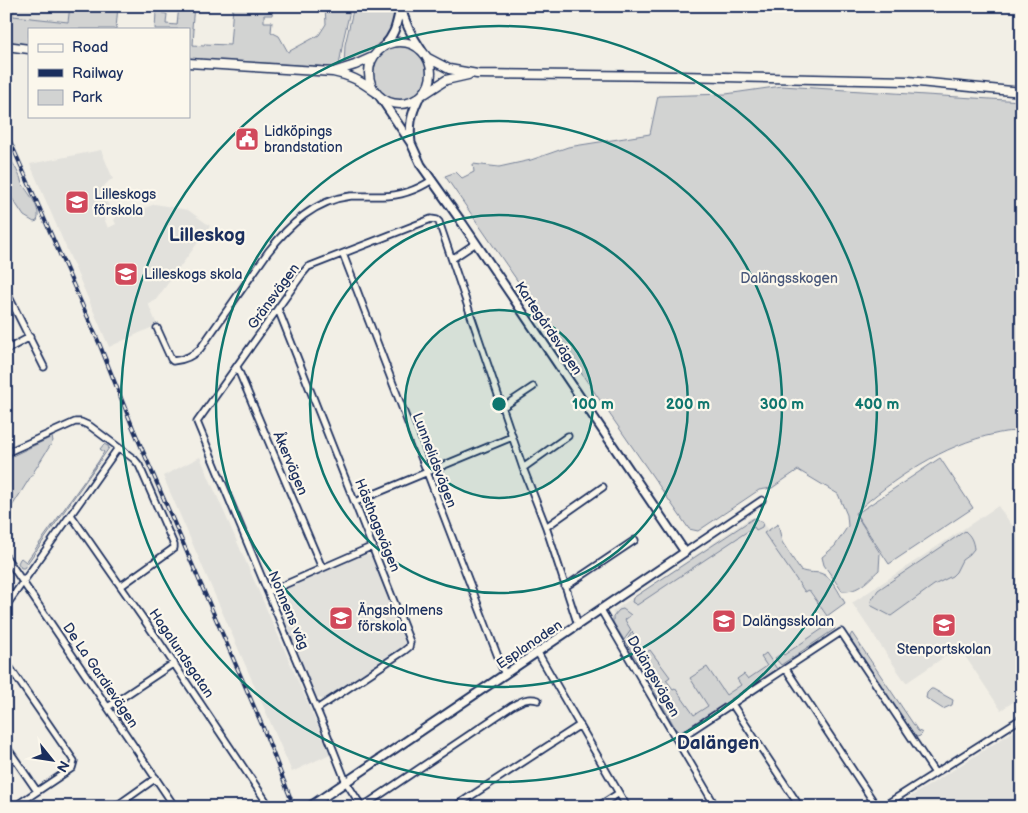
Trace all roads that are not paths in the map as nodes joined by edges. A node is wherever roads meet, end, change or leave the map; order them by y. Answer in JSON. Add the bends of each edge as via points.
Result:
{"nodes":[{"id":1,"x":401,"y":6,"type":"edge"},
{"id":2,"x":6,"y":46,"type":"edge"},
{"id":3,"x":384,"y":46,"type":"junction"},
{"id":4,"x":28,"y":48,"type":"edge"},
{"id":5,"x":422,"y":51,"type":"junction"},
{"id":6,"x":373,"y":57,"type":"junction"},
{"id":7,"x":428,"y":58,"type":"junction"},
{"id":8,"x":190,"y":63,"type":"edge"},
{"id":9,"x":333,"y":72,"type":"junction"},
{"id":10,"x":477,"y":74,"type":"junction"},
{"id":11,"x":1022,"y":92,"type":"edge"},
{"id":12,"x":378,"y":95,"type":"junction"},
{"id":13,"x":420,"y":98,"type":"junction"},
{"id":14,"x":411,"y":143,"type":"junction"},
{"id":15,"x":432,"y":180,"type":"junction"},
{"id":16,"x":476,"y":243,"type":"junction"},
{"id":17,"x":343,"y":254,"type":"junction"},
{"id":18,"x":452,"y":260,"type":"junction"},
{"id":19,"x":6,"y":291,"type":"edge"},
{"id":20,"x":278,"y":309,"type":"junction"},
{"id":21,"x":157,"y":328,"type":"dead end"},
{"id":22,"x":30,"y":337,"type":"junction"},
{"id":23,"x":6,"y":350,"type":"edge"},
{"id":24,"x":237,"y":367,"type":"junction"},
{"id":25,"x":44,"y":368,"type":"dead end"},
{"id":26,"x":533,"y":387,"type":"dead end"},
{"id":27,"x":503,"y":407,"type":"junction"},
{"id":28,"x":198,"y":421,"type":"joint"},
{"id":29,"x":568,"y":436,"type":"dead end"},
{"id":30,"x":512,"y":437,"type":"junction"},
{"id":31,"x":118,"y":448,"type":"junction"},
{"id":32,"x":6,"y":453,"type":"edge"},
{"id":33,"x":523,"y":468,"type":"junction"},
{"id":34,"x":426,"y":472,"type":"junction"},
{"id":35,"x":603,"y":487,"type":"dead end"},
{"id":36,"x":762,"y":500,"type":"dead end"},
{"id":37,"x":355,"y":502,"type":"junction"},
{"id":38,"x":71,"y":515,"type":"junction"},
{"id":39,"x":546,"y":527,"type":"junction"},
{"id":40,"x":635,"y":540,"type":"dead end"},
{"id":41,"x":373,"y":546,"type":"junction"},
{"id":42,"x":685,"y":552,"type":"junction"},
{"id":43,"x":6,"y":557,"type":"edge"},
{"id":44,"x":322,"y":568,"type":"junction"},
{"id":45,"x":23,"y":582,"type":"junction"},
{"id":46,"x":121,"y":586,"type":"junction"},
{"id":47,"x":565,"y":587,"type":"junction"},
{"id":48,"x":268,"y":592,"type":"junction"},
{"id":49,"x":6,"y":606,"type":"edge"},
{"id":50,"x":601,"y":610,"type":"junction"},
{"id":51,"x":578,"y":625,"type":"junction"},
{"id":52,"x":538,"y":652,"type":"junction"},
{"id":53,"x":6,"y":662,"type":"edge"},
{"id":54,"x":174,"y":663,"type":"junction"},
{"id":55,"x":786,"y":669,"type":"junction"},
{"id":56,"x":505,"y":675,"type":"junction"},
{"id":57,"x":538,"y":700,"type":"dead end"},
{"id":58,"x":732,"y":704,"type":"junction"},
{"id":59,"x":108,"y":707,"type":"junction"},
{"id":60,"x":317,"y":709,"type":"junction"},
{"id":61,"x":1022,"y":718,"type":"edge"},
{"id":62,"x":580,"y":726,"type":"junction"},
{"id":63,"x":677,"y":740,"type":"junction"},
{"id":64,"x":6,"y":746,"type":"edge"},
{"id":65,"x":935,"y":773,"type":"junction"},
{"id":66,"x":156,"y":778,"type":"junction"},
{"id":67,"x":346,"y":782,"type":"junction"},
{"id":68,"x":37,"y":792,"type":"junction"},
{"id":69,"x":618,"y":792,"type":"junction"},
{"id":70,"x":14,"y":807,"type":"edge"},
{"id":71,"x":115,"y":807,"type":"edge"},
{"id":72,"x":175,"y":807,"type":"edge"},
{"id":73,"x":270,"y":807,"type":"edge"},
{"id":74,"x":309,"y":807,"type":"edge"},
{"id":75,"x":362,"y":807,"type":"edge"},
{"id":76,"x":454,"y":807,"type":"edge"},
{"id":77,"x":597,"y":807,"type":"edge"},
{"id":78,"x":627,"y":807,"type":"edge"},
{"id":79,"x":716,"y":807,"type":"edge"},
{"id":80,"x":800,"y":807,"type":"edge"},
{"id":81,"x":877,"y":807,"type":"edge"},
{"id":82,"x":882,"y":807,"type":"edge"}],
"edges":[{"from":1,"to":3,"type":"street","via":[[396,29]]},
{"from":1,"to":5,"type":"street","via":[[406,26]]},
{"from":2,"to":4,"type":"main road"},
{"from":3,"to":5,"type":"main road","via":[[405,42]]},
{"from":3,"to":6,"type":"main road"},
{"from":5,"to":7,"type":"main road"},
{"from":6,"to":9,"type":"main road"},
{"from":6,"to":12,"type":"main road","via":[[369,77]]},
{"from":7,"to":10,"type":"main road","via":[[448,69]]},
{"from":7,"to":13,"type":"main road","via":[[431,80]]},
{"from":8,"to":9,"type":"main road"},
{"from":9,"to":12,"type":"main road","via":[[361,81]]},
{"from":10,"to":11,"type":"main road","via":[[908,81]]},
{"from":10,"to":13,"type":"main road","via":[[446,80]]},
{"from":12,"to":13,"type":"main road","via":[[390,103],[401,104]]},
{"from":12,"to":14,"type":"street","name":"Kartegårdsvägen"},
{"from":13,"to":14,"type":"street","name":"Kartegårdsvägen","via":[[410,120]]},
{"from":14,"to":15,"type":"street","name":"Kartegårdsvägen"},
{"from":15,"to":16,"type":"street","name":"Kartegårdsvägen"},
{"from":15,"to":21,"type":"street","via":[[400,194],[326,202],[300,217],[279,237],[200,349],[186,359],[171,359]]},
{"from":16,"to":18,"type":"street"},
{"from":16,"to":42,"type":"street","name":"Kartegårdsvägen"},
{"from":17,"to":18,"type":"street","name":"Gränsvägen","via":[[434,219],[439,222]]},
{"from":17,"to":20,"type":"street","name":"Gränsvägen","via":[[306,269]]},
{"from":17,"to":34,"type":"street","name":"Lunnelidsvägen"},
{"from":18,"to":27,"type":"street"},
{"from":19,"to":22,"type":"street"},
{"from":20,"to":24,"type":"street","name":"Gränsvägen"},
{"from":20,"to":37,"type":"street","name":"Hästhagsvägen"},
{"from":22,"to":23,"type":"street"},
{"from":22,"to":25,"type":"street"},
{"from":24,"to":28,"type":"street","name":"Gränsvägen"},
{"from":24,"to":44,"type":"street","name":"Åkervägen"},
{"from":26,"to":27,"type":"street"},
{"from":27,"to":30,"type":"street"},
{"from":28,"to":48,"type":"street","name":"Nonnens väg"},
{"from":29,"to":33,"type":"street"},
{"from":30,"to":33,"type":"street"},
{"from":30,"to":34,"type":"street"},
{"from":31,"to":32,"type":"street","via":[[90,426],[76,422]]},
{"from":31,"to":38,"type":"street"},
{"from":31,"to":46,"type":"street","via":[[139,465],[174,548]]},
{"from":33,"to":39,"type":"street"},
{"from":34,"to":37,"type":"street"},
{"from":34,"to":56,"type":"street","name":"Lunnelidsvägen"},
{"from":35,"to":39,"type":"street"},
{"from":36,"to":42,"type":"street","name":"Esplanaden"},
{"from":37,"to":41,"type":"street","name":"Hästhagsvägen"},
{"from":38,"to":45,"type":"street"},
{"from":38,"to":46,"type":"street","name":"Hagalundsgatan"},
{"from":39,"to":47,"type":"street"},
{"from":40,"to":47,"type":"street"},
{"from":41,"to":44,"type":"street"},
{"from":41,"to":60,"type":"street","name":"Hästhagsvägen","via":[[410,644]]},
{"from":42,"to":50,"type":"street","name":"Esplanaden"},
{"from":43,"to":45,"type":"street","name":"De La Gardievägen"},
{"from":44,"to":48,"type":"street"},
{"from":45,"to":49,"type":"street"},
{"from":45,"to":59,"type":"street","name":"De La Gardievägen"},
{"from":46,"to":54,"type":"street","name":"Hagalundsgatan"},
{"from":47,"to":51,"type":"street"},
{"from":48,"to":60,"type":"street","name":"Nonnens väg"},
{"from":50,"to":51,"type":"street","name":"Esplanaden"},
{"from":50,"to":63,"type":"street","name":"Dalängsvägen"},
{"from":51,"to":52,"type":"street","name":"Esplanaden"},
{"from":52,"to":56,"type":"street","name":"Esplanaden"},
{"from":52,"to":62,"type":"street"},
{"from":53,"to":68,"type":"street","via":[[74,761],[72,768]]},
{"from":54,"to":59,"type":"street"},
{"from":54,"to":73,"type":"street","name":"Hagalundsgatan"},
{"from":55,"to":58,"type":"street"},
{"from":55,"to":65,"type":"street","via":[[841,632]]},
{"from":55,"to":81,"type":"street"},
{"from":56,"to":67,"type":"street","name":"Esplanaden"},
{"from":57,"to":75,"type":"street","via":[[525,699],[512,706]]},
{"from":58,"to":63,"type":"street"},
{"from":58,"to":80,"type":"street"},
{"from":59,"to":66,"type":"street","name":"De La Gardievägen"},
{"from":60,"to":67,"type":"street","name":"Nonnens väg"},
{"from":61,"to":65,"type":"street"},
{"from":62,"to":69,"type":"street"},
{"from":62,"to":76,"type":"street"},
{"from":63,"to":79,"type":"street","name":"Dalängsvägen"},
{"from":64,"to":68,"type":"street"},
{"from":65,"to":82,"type":"street"},
{"from":66,"to":71,"type":"street"},
{"from":66,"to":72,"type":"street","name":"De La Gardievägen"},
{"from":67,"to":74,"type":"street","name":"Esplanaden"},
{"from":67,"to":75,"type":"street","name":"Nonnens väg"},
{"from":68,"to":70,"type":"street"},
{"from":69,"to":77,"type":"street"},
{"from":69,"to":78,"type":"street"}]}
